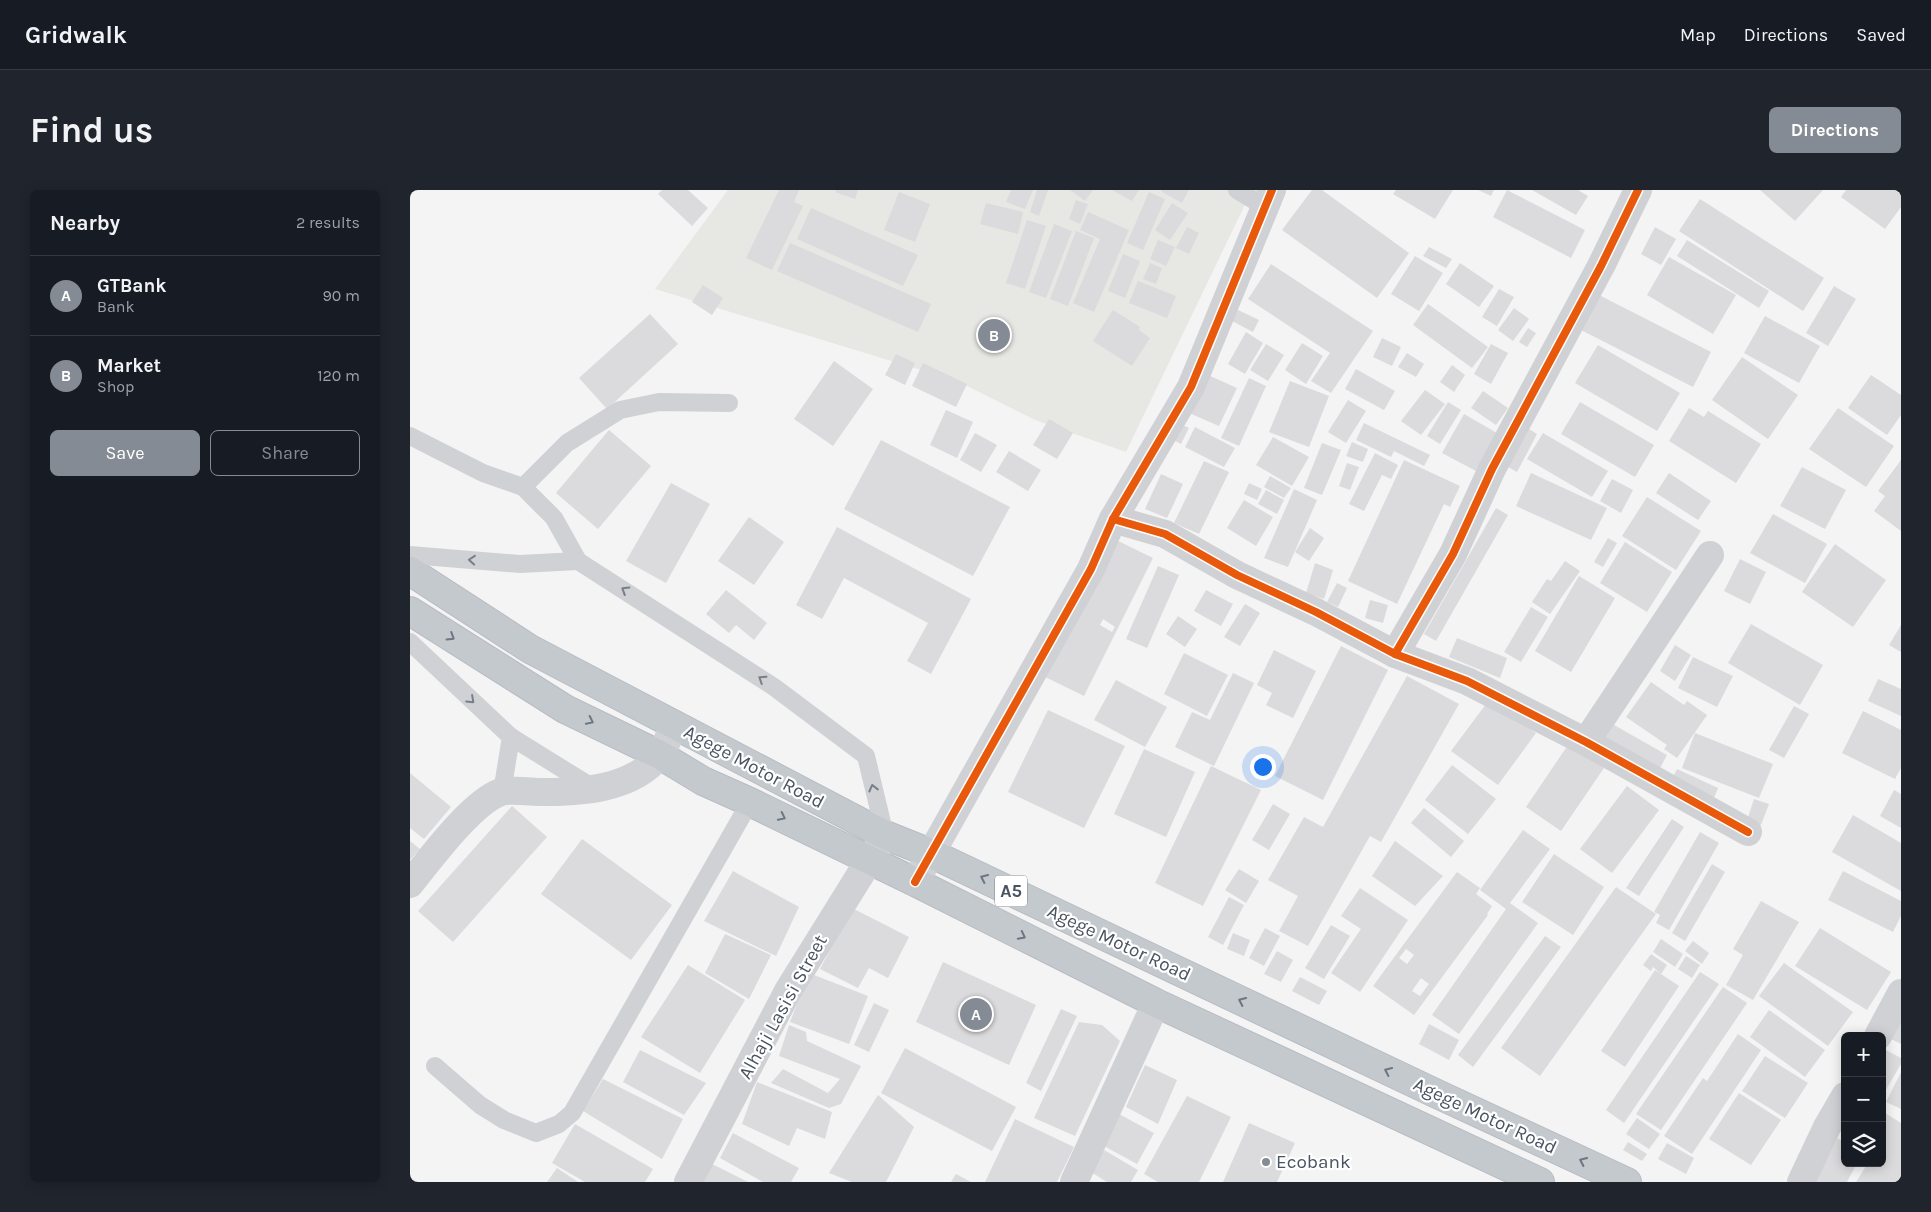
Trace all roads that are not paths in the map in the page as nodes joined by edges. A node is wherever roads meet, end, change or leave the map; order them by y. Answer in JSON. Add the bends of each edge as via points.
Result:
{"nodes":[{"id":1,"x":1237,"y":190,"type":"edge"},
{"id":2,"x":1638,"y":190,"type":"edge"},
{"id":3,"x":1269,"y":198,"type":"edge"},
{"id":4,"x":729,"y":404,"type":"dead end"},
{"id":5,"x":410,"y":436,"type":"edge"},
{"id":6,"x":523,"y":487,"type":"junction"},
{"id":7,"x":1112,"y":519,"type":"junction"},
{"id":8,"x":410,"y":555,"type":"edge"},
{"id":9,"x":1710,"y":555,"type":"dead end"},
{"id":10,"x":578,"y":560,"type":"junction"},
{"id":11,"x":410,"y":571,"type":"edge"},
{"id":12,"x":410,"y":611,"type":"edge"},
{"id":13,"x":410,"y":642,"type":"edge"},
{"id":14,"x":1396,"y":654,"type":"junction"},
{"id":15,"x":674,"y":725,"type":"junction"},
{"id":16,"x":511,"y":737,"type":"junction"},
{"id":17,"x":1586,"y":742,"type":"junction"},
{"id":18,"x":660,"y":755,"type":"junction"},
{"id":19,"x":595,"y":789,"type":"junction"},
{"id":20,"x":502,"y":792,"type":"junction"},
{"id":21,"x":750,"y":802,"type":"junction"},
{"id":22,"x":1748,"y":832,"type":"dead end"},
{"id":23,"x":885,"y":835,"type":"junction"},
{"id":24,"x":930,"y":853,"type":"junction"},
{"id":25,"x":870,"y":861,"type":"junction"},
{"id":26,"x":915,"y":882,"type":"junction"},
{"id":27,"x":410,"y":884,"type":"edge"},
{"id":28,"x":1901,"y":994,"type":"edge"},
{"id":29,"x":1156,"y":1003,"type":"junction"},
{"id":30,"x":1880,"y":1032,"type":"edge"},
{"id":31,"x":435,"y":1066,"type":"dead end"},
{"id":32,"x":1841,"y":1103,"type":"edge"},
{"id":33,"x":688,"y":1182,"type":"edge"},
{"id":34,"x":1074,"y":1182,"type":"edge"},
{"id":35,"x":1540,"y":1182,"type":"edge"},
{"id":36,"x":1627,"y":1182,"type":"edge"},
{"id":37,"x":1801,"y":1182,"type":"edge"}],
"edges":[{"from":1,"to":3,"type":"lane"},
{"from":2,"to":14,"type":"street","via":[[1602,266],[1492,469],[1453,554]]},
{"from":3,"to":7,"type":"street","via":[[1191,388]]},
{"from":4,"to":6,"type":"lane","via":[[659,402],[620,410],[567,443]]},
{"from":5,"to":6,"type":"lane","via":[[484,473]]},
{"from":6,"to":10,"type":"lane","via":[[554,518]]},
{"from":7,"to":14,"type":"street","via":[[1165,534],[1236,575]]},
{"from":7,"to":24,"type":"street","via":[[1091,569]]},
{"from":10,"to":8,"type":"lane","one_way":true,"via":[[520,564]]},
{"from":9,"to":17,"type":"street"},
{"from":23,"to":10,"type":"lane","one_way":true,"via":[[866,756],[774,687]]},
{"from":11,"to":15,"type":"highway","name":"Agege Motor Road","number":"A5","via":[[530,649]]},
{"from":12,"to":18,"type":"highway","name":"Agege Motor Road","number":"A5","one_way":true,"via":[[565,709]]},
{"from":13,"to":16,"type":"lane","one_way":true},
{"from":14,"to":17,"type":"street","via":[[1468,680]]},
{"from":15,"to":18,"type":"street"},
{"from":15,"to":23,"type":"highway","name":"Agege Motor Road","number":"A5"},
{"from":16,"to":19,"type":"lane"},
{"from":16,"to":20,"type":"lane"},
{"from":17,"to":22,"type":"street"},
{"from":18,"to":19,"type":"street","via":[[638,775]]},
{"from":18,"to":21,"type":"highway","name":"Agege Motor Road","number":"A5","via":[[703,781]]},
{"from":19,"to":20,"type":"street"},
{"from":20,"to":27,"type":"street","via":[[480,806],[453,832]]},
{"from":21,"to":25,"type":"highway","name":"Agege Motor Road","number":"A5","one_way":true},
{"from":21,"to":31,"type":"lane","via":[[572,1113],[559,1124],[536,1133],[504,1120],[480,1105]]},
{"from":23,"to":24,"type":"highway","name":"Agege Motor Road","number":"A5"},
{"from":23,"to":25,"type":"street","name":"Alhaji Lasisi Street"},
{"from":24,"to":26,"type":"street"},
{"from":36,"to":24,"type":"highway","name":"Agege Motor Road","number":"A5","one_way":true},
{"from":25,"to":26,"type":"highway","name":"Agege Motor Road","number":"A5"},
{"from":25,"to":33,"type":"street","name":"Alhaji Lasisi Street","via":[[788,991]]},
{"from":26,"to":29,"type":"highway","name":"Agege Motor Road","number":"A5","one_way":true},
{"from":28,"to":30,"type":"street"},
{"from":29,"to":34,"type":"street"},
{"from":29,"to":35,"type":"highway","name":"Agege Motor Road","number":"A5"},
{"from":32,"to":37,"type":"street"}]}
